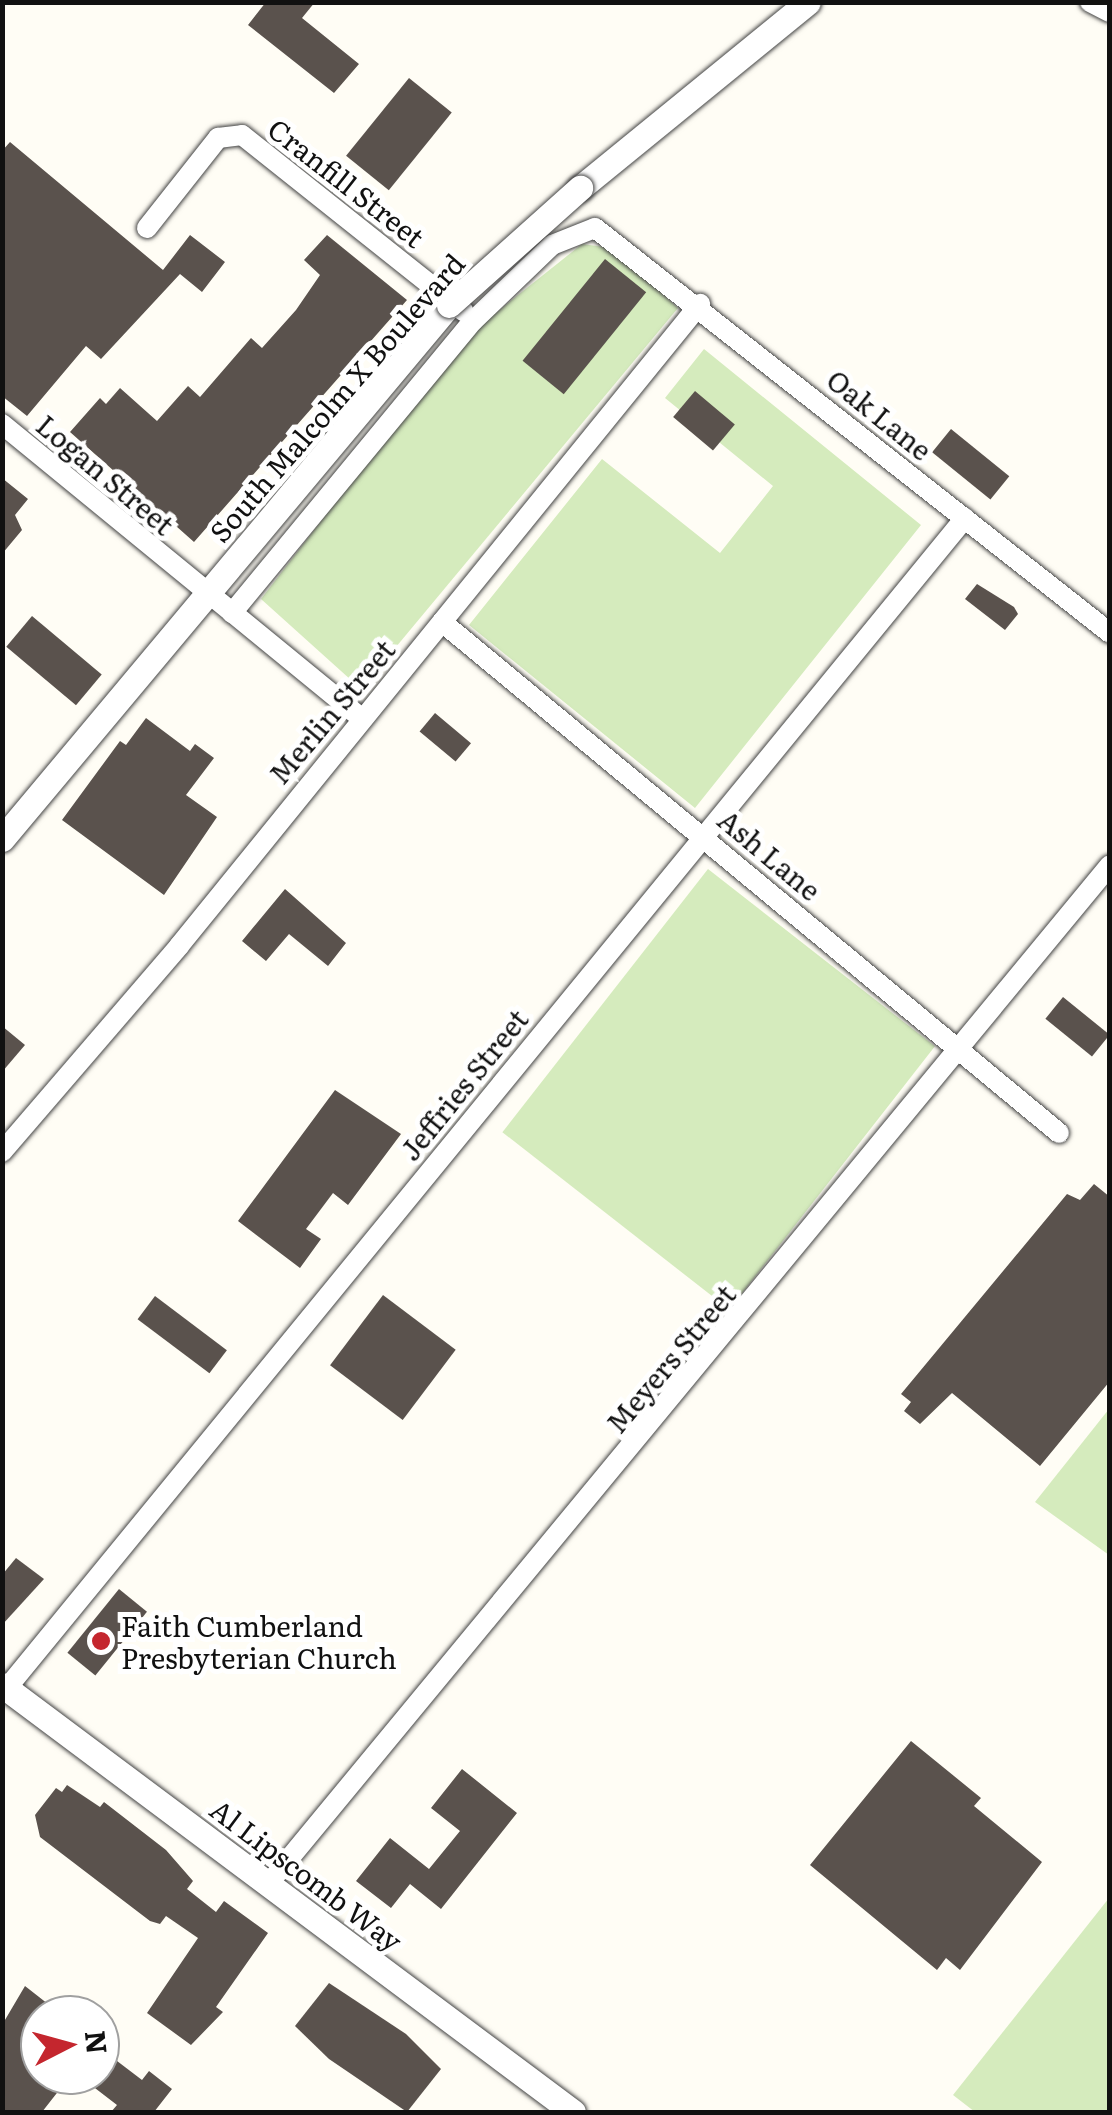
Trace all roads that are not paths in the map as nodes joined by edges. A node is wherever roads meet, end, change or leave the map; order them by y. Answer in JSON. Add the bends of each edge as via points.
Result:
{"nodes":[{"id":1,"x":808,"y":2,"type":"edge"},
{"id":2,"x":1090,"y":2,"type":"edge"},
{"id":3,"x":1110,"y":12,"type":"edge"},
{"id":4,"x":147,"y":228,"type":"dead end"},
{"id":5,"x":700,"y":304,"type":"junction"},
{"id":6,"x":474,"y":321,"type":"junction"},
{"id":7,"x":2,"y":424,"type":"edge"},
{"id":8,"x":965,"y":518,"type":"junction"},
{"id":9,"x":206,"y":592,"type":"junction"},
{"id":10,"x":232,"y":613,"type":"junction"},
{"id":11,"x":442,"y":622,"type":"junction"},
{"id":12,"x":1110,"y":632,"type":"edge"},
{"id":13,"x":360,"y":716,"type":"junction"},
{"id":14,"x":704,"y":835,"type":"junction"},
{"id":15,"x":2,"y":839,"type":"edge"},
{"id":16,"x":1110,"y":865,"type":"edge"},
{"id":17,"x":960,"y":1046,"type":"junction"},
{"id":18,"x":1059,"y":1133,"type":"dead end"},
{"id":19,"x":2,"y":1152,"type":"edge"},
{"id":20,"x":5,"y":1686,"type":"edge"},
{"id":21,"x":269,"y":1883,"type":"junction"},
{"id":22,"x":573,"y":2112,"type":"edge"}],
"edges":[{"from":1,"to":9,"type":"street","name":"South Malcolm X Boulevard","bridge":true,"via":[[554,210],[449,306]]},
{"from":2,"to":3,"type":"street"},
{"from":4,"to":6,"type":"street","name":"Cranfill Street","via":[[228,133],[265,150]]},
{"from":5,"to":6,"type":"street","name":"Oak Lane","via":[[602,229],[578,230],[552,246]]},
{"from":5,"to":8,"type":"street","name":"Oak Lane"},
{"from":5,"to":11,"type":"street","name":"Merlin Street"},
{"from":6,"to":10,"type":"street"},
{"from":7,"to":9,"type":"street","name":"Logan Street"},
{"from":8,"to":12,"type":"street","name":"Oak Lane"},
{"from":8,"to":14,"type":"street","name":"Jeffries Street"},
{"from":9,"to":10,"type":"street","name":"Logan Street"},
{"from":9,"to":15,"type":"street","name":"South Malcolm X Boulevard"},
{"from":10,"to":13,"type":"street","name":"Logan Street"},
{"from":11,"to":13,"type":"street","name":"Merlin Street"},
{"from":11,"to":14,"type":"street","name":"Ash Lane"},
{"from":13,"to":19,"type":"street","name":"Merlin Street","via":[[179,946]]},
{"from":14,"to":17,"type":"street","name":"Ash Lane"},
{"from":14,"to":20,"type":"street","name":"Jeffries Street"},
{"from":16,"to":17,"type":"street","name":"Meyers Street"},
{"from":17,"to":18,"type":"street","name":"Ash Lane"},
{"from":17,"to":21,"type":"street","name":"Meyers Street"},
{"from":20,"to":21,"type":"street","name":"Al Lipscomb Way"},
{"from":21,"to":22,"type":"street","name":"Al Lipscomb Way"}]}
